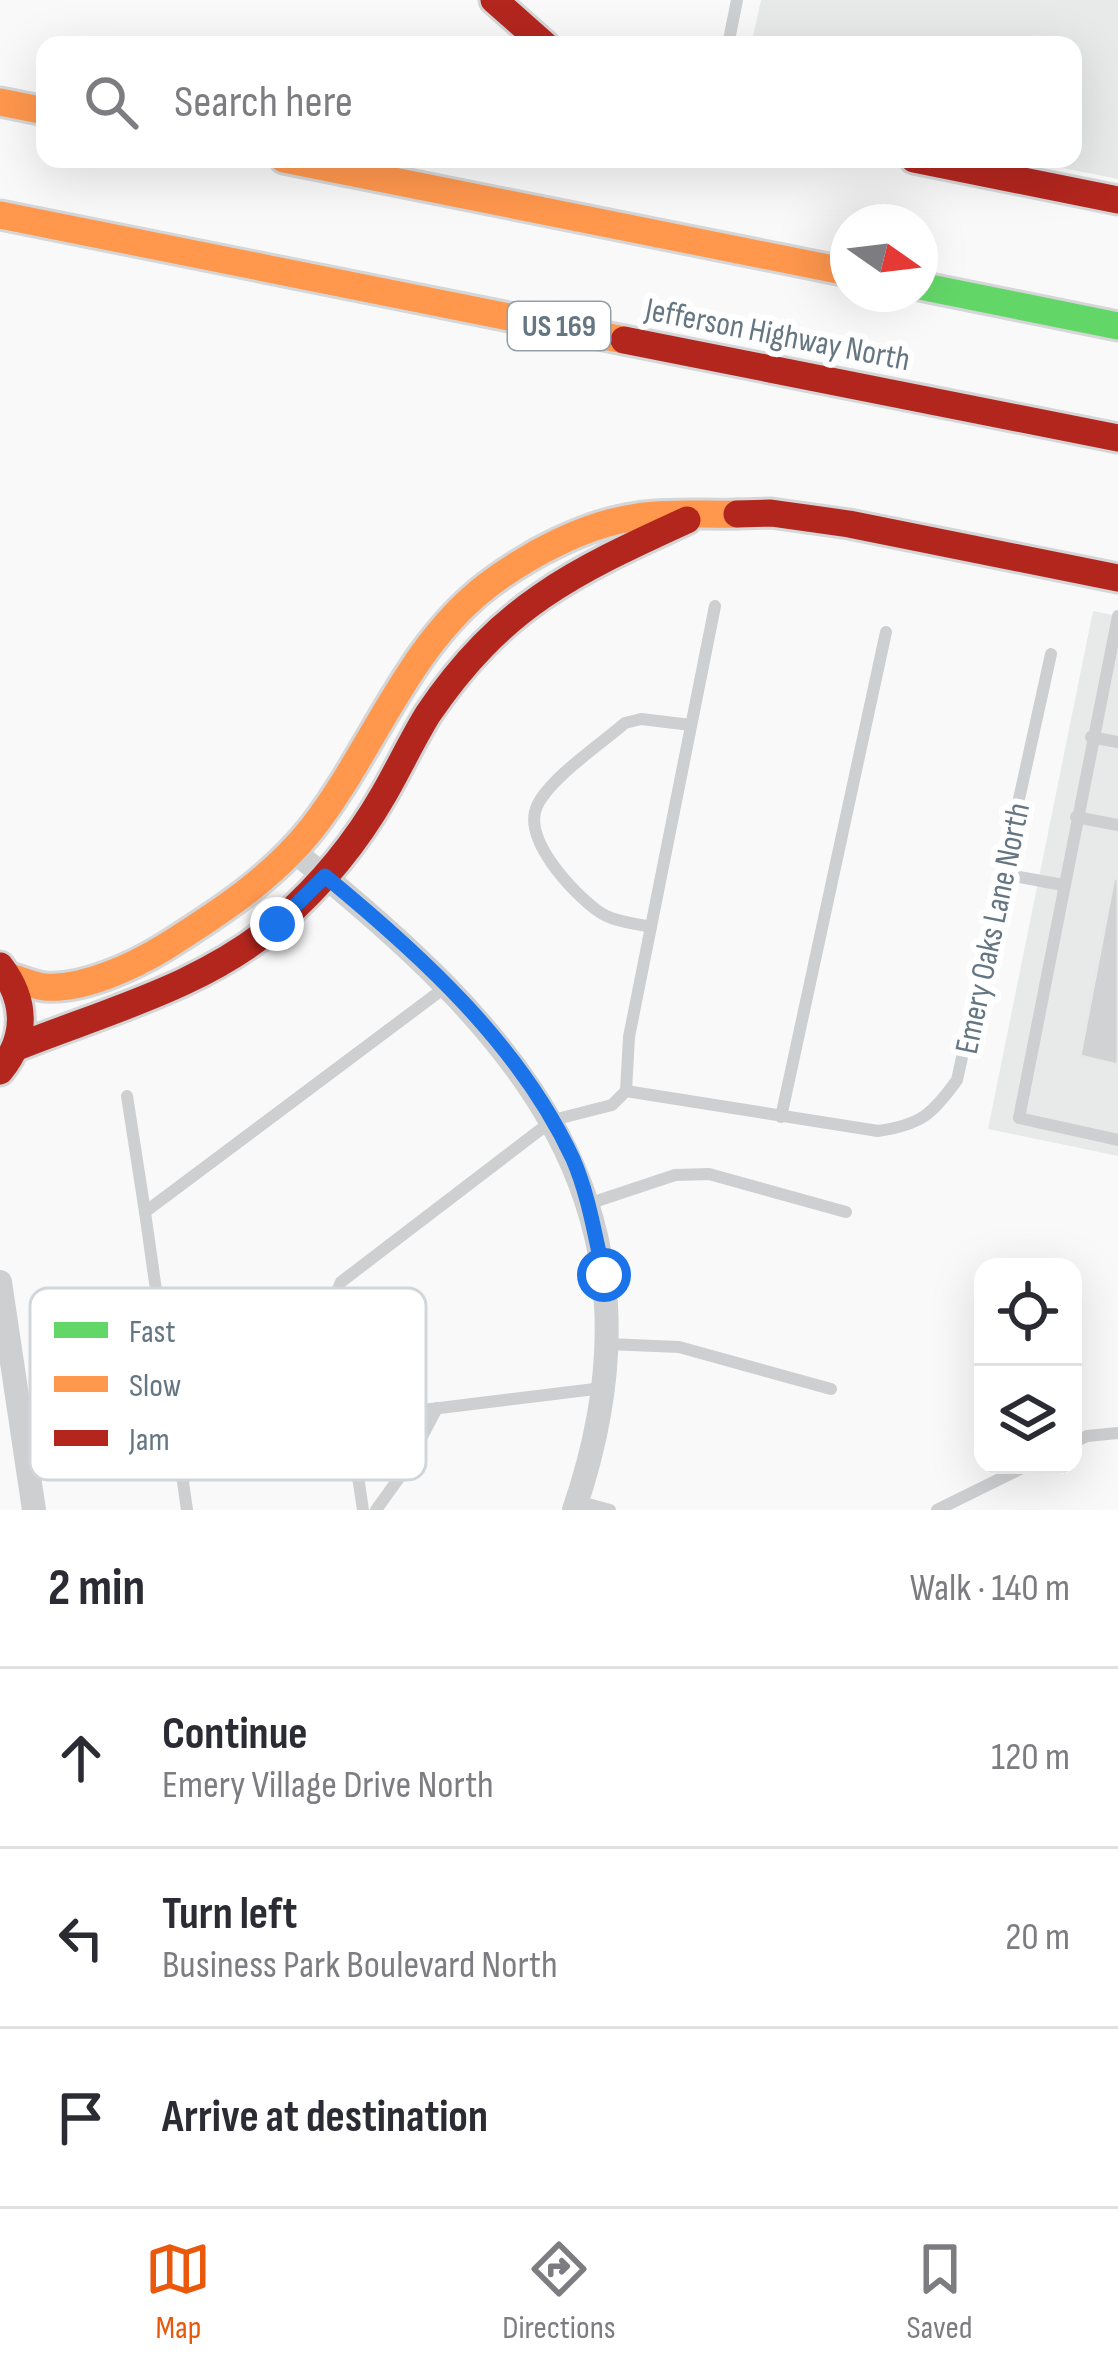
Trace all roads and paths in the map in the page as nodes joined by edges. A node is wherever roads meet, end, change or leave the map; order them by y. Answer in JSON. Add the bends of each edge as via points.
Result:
{"nodes":[{"id":1,"x":494,"y":0,"type":"edge"},
{"id":2,"x":737,"y":0,"type":"edge"},
{"id":3,"x":535,"y":36,"type":"edge"},
{"id":4,"x":730,"y":36,"type":"edge"},
{"id":5,"x":0,"y":102,"type":"edge"},
{"id":6,"x":36,"y":109,"type":"edge"},
{"id":7,"x":329,"y":168,"type":"edge"},
{"id":8,"x":959,"y":168,"type":"edge"},
{"id":9,"x":1118,"y":200,"type":"edge"},
{"id":10,"x":0,"y":215,"type":"edge"},
{"id":11,"x":830,"y":268,"type":"edge"},
{"id":12,"x":938,"y":290,"type":"edge"},
{"id":13,"x":1118,"y":326,"type":"edge"},
{"id":14,"x":1118,"y":438,"type":"edge"},
{"id":15,"x":694,"y":516,"type":"junction"},
{"id":16,"x":1118,"y":578,"type":"edge"},
{"id":17,"x":716,"y":606,"type":"dead end"},
{"id":18,"x":1118,"y":616,"type":"edge"},
{"id":19,"x":886,"y":632,"type":"dead end"},
{"id":20,"x":1114,"y":652,"type":"edge"},
{"id":21,"x":1051,"y":654,"type":"dead end"},
{"id":22,"x":691,"y":725,"type":"junction"},
{"id":23,"x":1091,"y":737,"type":"junction"},
{"id":24,"x":1118,"y":742,"type":"edge"},
{"id":25,"x":1076,"y":817,"type":"junction"},
{"id":26,"x":1118,"y":825,"type":"edge"},
{"id":27,"x":291,"y":849,"type":"junction"},
{"id":28,"x":1003,"y":874,"type":"junction"},
{"id":29,"x":325,"y":876,"type":"junction"},
{"id":30,"x":1063,"y":885,"type":"junction"},
{"id":31,"x":652,"y":927,"type":"junction"},
{"id":32,"x":5,"y":971,"type":"edge"},
{"id":33,"x":448,"y":985,"type":"junction"},
{"id":34,"x":17,"y":1047,"type":"junction"},
{"id":35,"x":0,"y":1071,"type":"edge"},
{"id":36,"x":626,"y":1091,"type":"junction"},
{"id":37,"x":127,"y":1096,"type":"dead end"},
{"id":38,"x":781,"y":1117,"type":"junction"},
{"id":39,"x":553,"y":1120,"type":"junction"},
{"id":40,"x":1118,"y":1140,"type":"edge"},
{"id":41,"x":588,"y":1204,"type":"junction"},
{"id":42,"x":145,"y":1212,"type":"junction"},
{"id":43,"x":845,"y":1213,"type":"dead end"},
{"id":44,"x":0,"y":1282,"type":"edge"},
{"id":45,"x":156,"y":1288,"type":"edge"},
{"id":46,"x":338,"y":1288,"type":"edge"},
{"id":47,"x":4,"y":1336,"type":"edge"},
{"id":48,"x":607,"y":1344,"type":"junction"},
{"id":49,"x":604,"y":1388,"type":"junction"},
{"id":50,"x":831,"y":1389,"type":"dead end"},
{"id":51,"x":437,"y":1408,"type":"junction"},
{"id":52,"x":426,"y":1409,"type":"edge"},
{"id":53,"x":426,"y":1429,"type":"edge"},
{"id":54,"x":1118,"y":1433,"type":"edge"},
{"id":55,"x":1082,"y":1438,"type":"edge"},
{"id":56,"x":1010,"y":1474,"type":"edge"},
{"id":57,"x":183,"y":1480,"type":"edge"},
{"id":58,"x":359,"y":1480,"type":"edge"},
{"id":59,"x":398,"y":1480,"type":"edge"},
{"id":60,"x":576,"y":1506,"type":"edge"},
{"id":61,"x":34,"y":1510,"type":"edge"},
{"id":62,"x":187,"y":1510,"type":"edge"},
{"id":63,"x":363,"y":1510,"type":"edge"},
{"id":64,"x":376,"y":1510,"type":"edge"},
{"id":65,"x":610,"y":1510,"type":"edge"},
{"id":66,"x":938,"y":1510,"type":"edge"}],
"edges":[{"from":1,"to":3,"type":"main road"},
{"from":2,"to":4,"type":"lane"},
{"from":5,"to":6,"type":"main road"},
{"from":7,"to":11,"type":"main road"},
{"from":8,"to":9,"type":"main road"},
{"from":10,"to":14,"type":"main road","name":"Jefferson Highway North","number":"US 169"},
{"from":12,"to":13,"type":"main road"},
{"from":15,"to":16,"type":"main road","via":[[810,518]]},
{"from":15,"to":27,"type":"main road","via":[[634,517],[569,537],[489,584],[442,629]]},
{"from":15,"to":29,"type":"main road","via":[[542,593],[494,634],[428,714]]},
{"from":17,"to":22,"type":"lane"},
{"from":18,"to":20,"type":"lane"},
{"from":19,"to":38,"type":"lane"},
{"from":20,"to":23,"type":"lane"},
{"from":21,"to":28,"type":"lane","name":"Emery Oaks Lane North"},
{"from":22,"to":31,"type":"lane"},
{"from":22,"to":31,"type":"lane","via":[[625,723],[535,809],[542,852],[599,912]]},
{"from":23,"to":24,"type":"lane"},
{"from":23,"to":25,"type":"lane"},
{"from":25,"to":26,"type":"lane"},
{"from":25,"to":30,"type":"lane"},
{"from":27,"to":29,"type":"street"},
{"from":27,"to":32,"type":"main road","via":[[249,890],[148,957],[45,987]]},
{"from":28,"to":30,"type":"lane"},
{"from":28,"to":38,"type":"lane","name":"Emery Oaks Lane North","via":[[957,1080],[935,1109],[911,1126],[878,1131]]},
{"from":29,"to":33,"type":"street"},
{"from":29,"to":34,"type":"main road","via":[[277,924],[212,970]]},
{"from":30,"to":40,"type":"lane","via":[[1018,1118]]},
{"from":31,"to":36,"type":"lane"},
{"from":32,"to":34,"type":"main road","via":[[22,1011]]},
{"from":33,"to":39,"type":"street"},
{"from":33,"to":42,"type":"lane"},
{"from":34,"to":35,"type":"main road"},
{"from":36,"to":38,"type":"lane","name":"Emery Oaks Lane North"},
{"from":36,"to":39,"type":"lane","via":[[612,1105]]},
{"from":37,"to":42,"type":"lane"},
{"from":39,"to":41,"type":"street"},
{"from":39,"to":46,"type":"lane"},
{"from":41,"to":43,"type":"lane","via":[[693,1173]]},
{"from":41,"to":48,"type":"street","via":[[604,1275]]},
{"from":42,"to":45,"type":"lane"},
{"from":44,"to":47,"type":"street"},
{"from":47,"to":61,"type":"street"},
{"from":48,"to":49,"type":"street"},
{"from":48,"to":50,"type":"lane","via":[[679,1347]]},
{"from":49,"to":51,"type":"lane"},
{"from":49,"to":60,"type":"street"},
{"from":51,"to":52,"type":"lane"},
{"from":51,"to":53,"type":"lane"},
{"from":54,"to":55,"type":"lane"},
{"from":56,"to":66,"type":"lane"},
{"from":57,"to":62,"type":"lane"},
{"from":58,"to":63,"type":"lane"},
{"from":59,"to":64,"type":"lane"},
{"from":60,"to":65,"type":"lane"}]}
